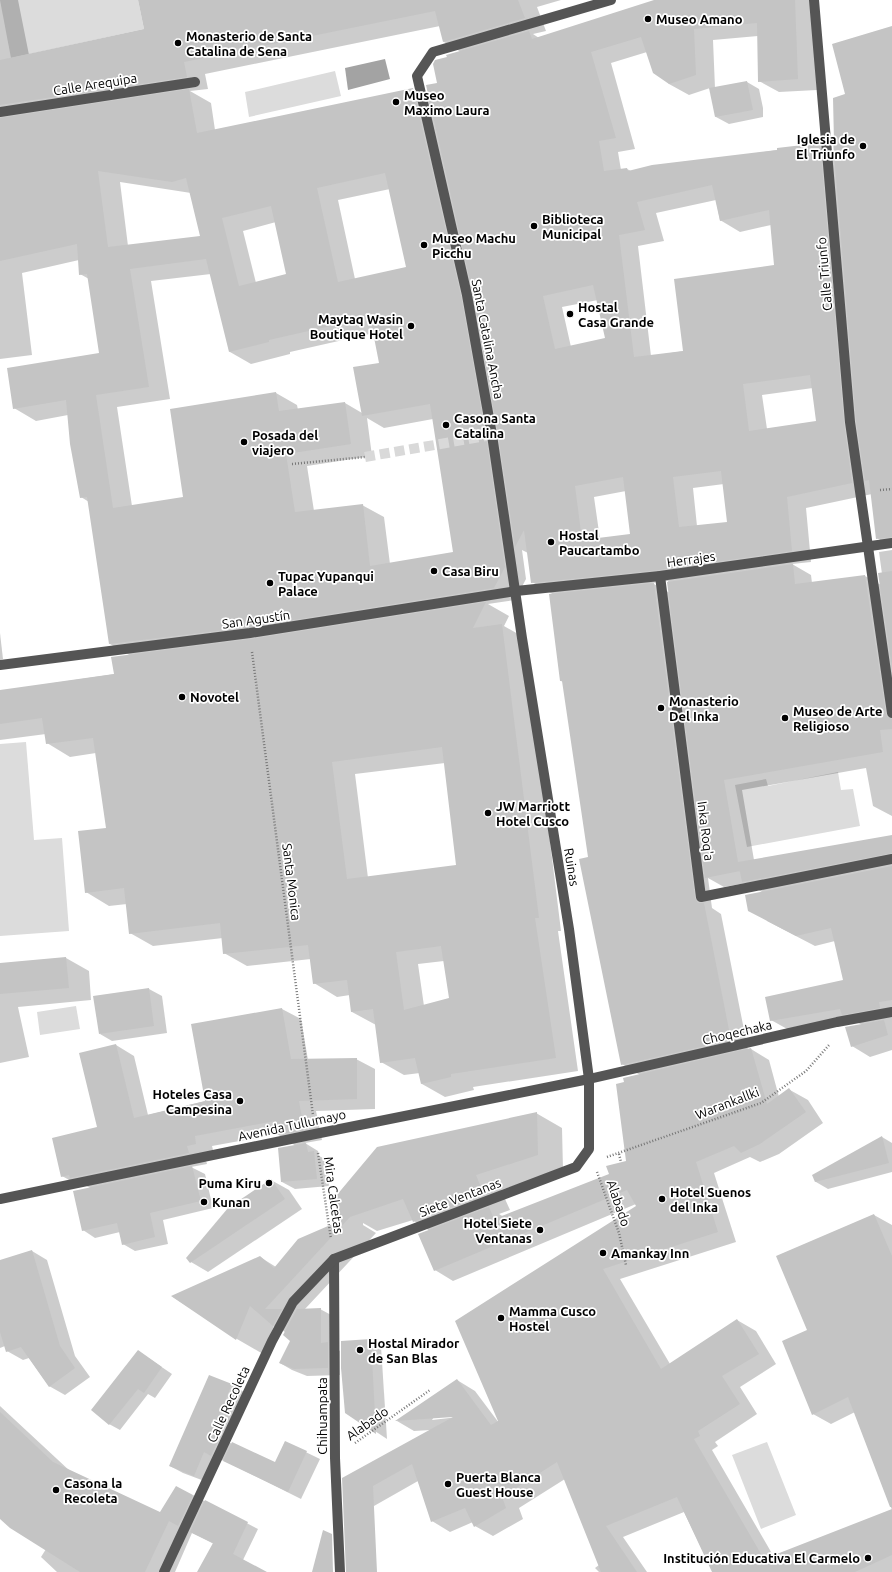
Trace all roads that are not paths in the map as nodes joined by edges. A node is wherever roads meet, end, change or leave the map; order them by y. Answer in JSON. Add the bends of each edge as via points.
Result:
{"nodes":[{"id":1,"x":611,"y":0,"type":"edge"},
{"id":2,"x":814,"y":0,"type":"edge"},
{"id":3,"x":195,"y":82,"type":"dead end"},
{"id":4,"x":0,"y":112,"type":"edge"},
{"id":5,"x":892,"y":543,"type":"edge"},
{"id":6,"x":868,"y":546,"type":"junction"},
{"id":7,"x":660,"y":576,"type":"junction"},
{"id":8,"x":516,"y":591,"type":"junction"},
{"id":9,"x":0,"y":665,"type":"edge"},
{"id":10,"x":892,"y":713,"type":"edge"},
{"id":11,"x":892,"y":859,"type":"edge"},
{"id":12,"x":892,"y":1012,"type":"edge"},
{"id":13,"x":589,"y":1079,"type":"junction"},
{"id":14,"x":589,"y":1149,"type":"joint"},
{"id":15,"x":0,"y":1199,"type":"edge"},
{"id":16,"x":334,"y":1259,"type":"junction"},
{"id":17,"x":164,"y":1572,"type":"edge"},
{"id":18,"x":340,"y":1572,"type":"edge"}],
"edges":[{"from":1,"to":8,"type":"street","name":"Santa Catalina Ancha","via":[[433,52],[417,76],[467,295]]},
{"from":2,"to":6,"type":"street","name":"Calle Triunfo","via":[[850,422]]},
{"from":3,"to":4,"type":"street","name":"Calle Arequipa"},
{"from":5,"to":6,"type":"street","name":"Herrajes"},
{"from":6,"to":7,"type":"street","name":"Herrajes"},
{"from":6,"to":10,"type":"street","name":"Calle Triunfo"},
{"from":7,"to":8,"type":"street","name":"Herrajes"},
{"from":7,"to":11,"type":"street","name":"Inka Roq'a","via":[[701,897]]},
{"from":8,"to":9,"type":"street","name":"San Agustín","via":[[250,633]]},
{"from":8,"to":13,"type":"street","name":"Ruinas","via":[[569,929]]},
{"from":12,"to":13,"type":"street","name":"Choqechaka","via":[[837,1022]]},
{"from":13,"to":14,"type":"street","name":"Ruinas"},
{"from":13,"to":15,"type":"street","name":"Avenida Tullumayo"},
{"from":14,"to":16,"type":"street","name":"Siete Ventanas","via":[[576,1167]]},
{"from":16,"to":17,"type":"street","name":"Calle Recoleta","via":[[293,1302],[272,1341]]},
{"from":16,"to":18,"type":"street","name":"Chihuampata","via":[[335,1458]]}]}
